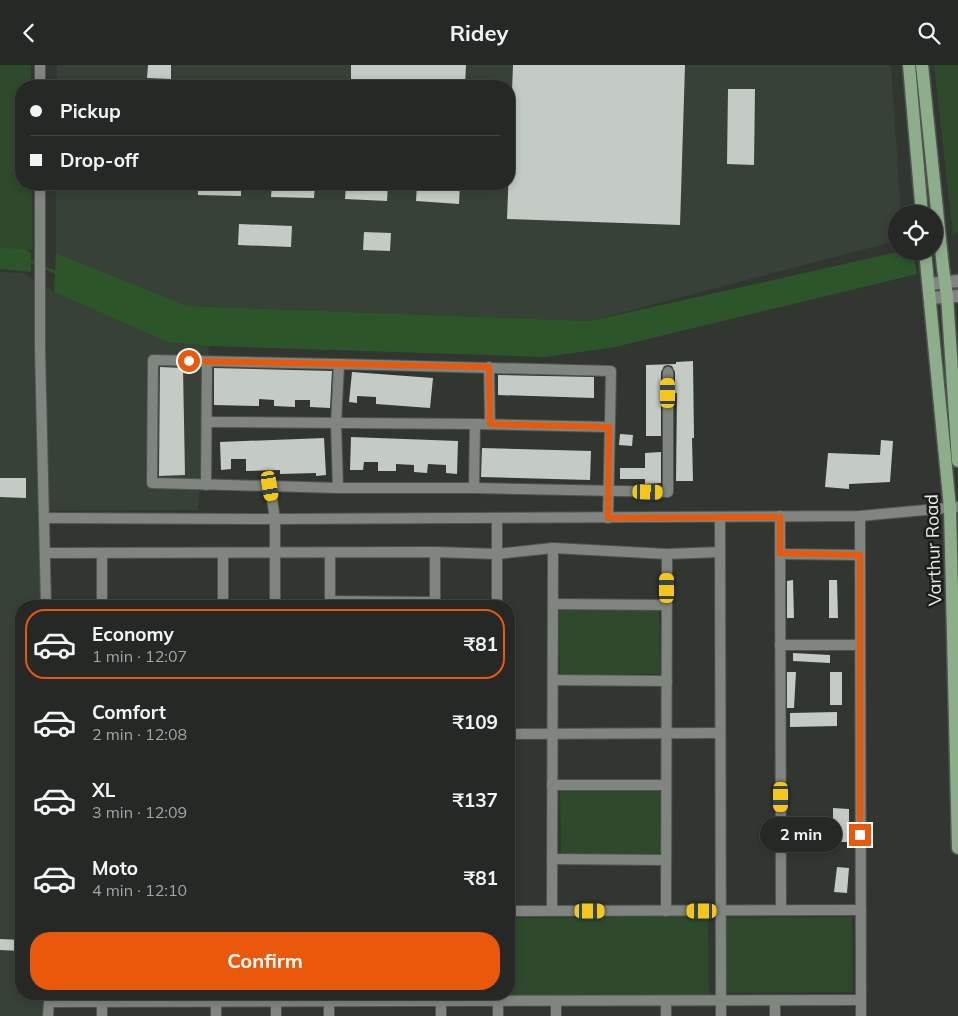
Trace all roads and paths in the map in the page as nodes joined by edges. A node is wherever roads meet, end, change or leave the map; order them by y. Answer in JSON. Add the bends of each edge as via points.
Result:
{"nodes":[{"id":1,"x":40,"y":65,"type":"edge"},
{"id":2,"x":909,"y":65,"type":"edge"},
{"id":3,"x":922,"y":65,"type":"edge"},
{"id":4,"x":40,"y":80,"type":"edge"},
{"id":5,"x":40,"y":190,"type":"edge"},
{"id":6,"x":921,"y":205,"type":"edge"},
{"id":7,"x":926,"y":260,"type":"edge"},
{"id":8,"x":952,"y":282,"type":"edge"},
{"id":9,"x":929,"y":284,"type":"junction"},
{"id":10,"x":953,"y":296,"type":"edge"},
{"id":11,"x":930,"y":298,"type":"junction"},
{"id":12,"x":207,"y":362,"type":"junction"},
{"id":13,"x":339,"y":365,"type":"junction"},
{"id":14,"x":489,"y":367,"type":"junction"},
{"id":15,"x":668,"y":373,"type":"dead end"},
{"id":16,"x":208,"y":422,"type":"junction"},
{"id":17,"x":475,"y":423,"type":"junction"},
{"id":18,"x":336,"y":424,"type":"junction"},
{"id":19,"x":490,"y":424,"type":"junction"},
{"id":20,"x":609,"y":427,"type":"junction"},
{"id":21,"x":958,"y":461,"type":"edge"},
{"id":22,"x":206,"y":485,"type":"junction"},
{"id":23,"x":270,"y":486,"type":"junction"},
{"id":24,"x":338,"y":488,"type":"junction"},
{"id":25,"x":474,"y":488,"type":"junction"},
{"id":26,"x":608,"y":491,"type":"junction"},
{"id":27,"x":954,"y":507,"type":"edge"},
{"id":28,"x":860,"y":516,"type":"junction"},
{"id":29,"x":720,"y":517,"type":"junction"},
{"id":30,"x":780,"y":517,"type":"junction"},
{"id":31,"x":44,"y":518,"type":"junction"},
{"id":32,"x":497,"y":518,"type":"junction"},
{"id":33,"x":608,"y":518,"type":"junction"},
{"id":34,"x":275,"y":519,"type":"junction"},
{"id":35,"x":553,"y":548,"type":"junction"},
{"id":36,"x":435,"y":552,"type":"junction"},
{"id":37,"x":720,"y":552,"type":"junction"},
{"id":38,"x":46,"y":553,"type":"junction"},
{"id":39,"x":102,"y":553,"type":"junction"},
{"id":40,"x":223,"y":553,"type":"junction"},
{"id":41,"x":275,"y":553,"type":"junction"},
{"id":42,"x":330,"y":553,"type":"junction"},
{"id":43,"x":780,"y":553,"type":"junction"},
{"id":44,"x":497,"y":554,"type":"junction"},
{"id":45,"x":667,"y":554,"type":"junction"},
{"id":46,"x":860,"y":555,"type":"junction"},
{"id":47,"x":46,"y":600,"type":"edge"},
{"id":48,"x":102,"y":600,"type":"edge"},
{"id":49,"x":223,"y":600,"type":"edge"},
{"id":50,"x":275,"y":600,"type":"edge"},
{"id":51,"x":330,"y":600,"type":"edge"},
{"id":52,"x":435,"y":600,"type":"edge"},
{"id":53,"x":497,"y":600,"type":"edge"},
{"id":54,"x":553,"y":604,"type":"junction"},
{"id":55,"x":667,"y":605,"type":"junction"},
{"id":56,"x":780,"y":645,"type":"junction"},
{"id":57,"x":860,"y":645,"type":"junction"},
{"id":58,"x":553,"y":680,"type":"junction"},
{"id":59,"x":667,"y":681,"type":"junction"},
{"id":60,"x":666,"y":733,"type":"junction"},
{"id":61,"x":720,"y":733,"type":"junction"},
{"id":62,"x":515,"y":734,"type":"edge"},
{"id":63,"x":552,"y":734,"type":"junction"},
{"id":64,"x":552,"y":785,"type":"junction"},
{"id":65,"x":666,"y":785,"type":"junction"},
{"id":66,"x":958,"y":848,"type":"edge"},
{"id":67,"x":552,"y":859,"type":"junction"},
{"id":68,"x":666,"y":860,"type":"junction"},
{"id":69,"x":781,"y":910,"type":"junction"},
{"id":70,"x":861,"y":910,"type":"junction"},
{"id":71,"x":515,"y":911,"type":"edge"},
{"id":72,"x":552,"y":911,"type":"junction"},
{"id":73,"x":666,"y":911,"type":"junction"},
{"id":74,"x":721,"y":911,"type":"junction"},
{"id":75,"x":515,"y":998,"type":"edge"},
{"id":76,"x":246,"y":1000,"type":"edge"},
{"id":77,"x":276,"y":1000,"type":"edge"},
{"id":78,"x":329,"y":1000,"type":"edge"},
{"id":79,"x":404,"y":1000,"type":"edge"},
{"id":80,"x":455,"y":1000,"type":"edge"},
{"id":81,"x":498,"y":1000,"type":"edge"},
{"id":82,"x":861,"y":1000,"type":"junction"},
{"id":83,"x":441,"y":1001,"type":"junction"},
{"id":84,"x":556,"y":1001,"type":"junction"},
{"id":85,"x":666,"y":1001,"type":"junction"},
{"id":86,"x":721,"y":1001,"type":"junction"},
{"id":87,"x":775,"y":1001,"type":"junction"},
{"id":88,"x":102,"y":1002,"type":"junction"},
{"id":89,"x":216,"y":1002,"type":"junction"},
{"id":90,"x":48,"y":1016,"type":"edge"},
{"id":91,"x":102,"y":1016,"type":"edge"},
{"id":92,"x":216,"y":1016,"type":"edge"},
{"id":93,"x":276,"y":1016,"type":"edge"},
{"id":94,"x":328,"y":1016,"type":"edge"},
{"id":95,"x":441,"y":1016,"type":"edge"},
{"id":96,"x":498,"y":1016,"type":"edge"},
{"id":97,"x":556,"y":1016,"type":"edge"},
{"id":98,"x":666,"y":1016,"type":"edge"},
{"id":99,"x":721,"y":1016,"type":"edge"},
{"id":100,"x":775,"y":1016,"type":"edge"},
{"id":101,"x":861,"y":1016,"type":"edge"}],
"edges":[{"from":1,"to":4,"type":"street"},
{"from":2,"to":6,"type":"main road"},
{"from":3,"to":8,"type":"main road"},
{"from":5,"to":31,"type":"street"},
{"from":7,"to":9,"type":"main road","name":"Varthur Road"},
{"from":8,"to":9,"type":"street"},
{"from":8,"to":10,"type":"main road"},
{"from":9,"to":11,"type":"main road","name":"Varthur Road"},
{"from":10,"to":11,"type":"street"},
{"from":10,"to":21,"type":"main road"},
{"from":11,"to":27,"type":"main road","name":"Varthur Road"},
{"from":12,"to":13,"type":"street"},
{"from":12,"to":16,"type":"street"},
{"from":12,"to":22,"type":"street","via":[[153,360],[152,483]]},
{"from":13,"to":14,"type":"street"},
{"from":13,"to":18,"type":"street"},
{"from":14,"to":19,"type":"street"},
{"from":14,"to":20,"type":"street","via":[[611,371]]},
{"from":15,"to":26,"type":"street","via":[[668,492]]},
{"from":16,"to":18,"type":"street"},
{"from":16,"to":22,"type":"street"},
{"from":17,"to":18,"type":"street"},
{"from":17,"to":19,"type":"street"},
{"from":17,"to":25,"type":"street"},
{"from":18,"to":24,"type":"street"},
{"from":19,"to":20,"type":"street"},
{"from":20,"to":26,"type":"street"},
{"from":22,"to":23,"type":"street"},
{"from":23,"to":24,"type":"street"},
{"from":23,"to":34,"type":"street"},
{"from":24,"to":25,"type":"street"},
{"from":25,"to":26,"type":"street"},
{"from":26,"to":33,"type":"street"},
{"from":27,"to":28,"type":"street"},
{"from":27,"to":66,"type":"main road","name":"Varthur Road"},
{"from":28,"to":30,"type":"street"},
{"from":28,"to":46,"type":"street"},
{"from":29,"to":30,"type":"street"},
{"from":29,"to":33,"type":"street"},
{"from":29,"to":37,"type":"street"},
{"from":30,"to":43,"type":"street"},
{"from":31,"to":34,"type":"street"},
{"from":31,"to":38,"type":"street"},
{"from":32,"to":33,"type":"street"},
{"from":32,"to":34,"type":"street"},
{"from":32,"to":44,"type":"street"},
{"from":34,"to":41,"type":"street"},
{"from":35,"to":44,"type":"street"},
{"from":35,"to":45,"type":"street"},
{"from":35,"to":54,"type":"street"},
{"from":36,"to":42,"type":"street"},
{"from":36,"to":44,"type":"street"},
{"from":36,"to":52,"type":"street"},
{"from":37,"to":45,"type":"street"},
{"from":37,"to":61,"type":"street"},
{"from":38,"to":39,"type":"street"},
{"from":38,"to":47,"type":"street"},
{"from":39,"to":40,"type":"street"},
{"from":39,"to":48,"type":"street"},
{"from":40,"to":41,"type":"street"},
{"from":40,"to":49,"type":"street"},
{"from":41,"to":42,"type":"street"},
{"from":41,"to":50,"type":"street"},
{"from":42,"to":51,"type":"street"},
{"from":43,"to":46,"type":"street"},
{"from":43,"to":56,"type":"street"},
{"from":44,"to":53,"type":"street"},
{"from":45,"to":55,"type":"street"},
{"from":46,"to":57,"type":"street"},
{"from":54,"to":55,"type":"street"},
{"from":54,"to":58,"type":"street"},
{"from":55,"to":59,"type":"street"},
{"from":56,"to":57,"type":"street"},
{"from":56,"to":69,"type":"street"},
{"from":57,"to":70,"type":"street"},
{"from":58,"to":59,"type":"street"},
{"from":58,"to":63,"type":"street"},
{"from":59,"to":60,"type":"street"},
{"from":60,"to":61,"type":"street"},
{"from":60,"to":63,"type":"street"},
{"from":60,"to":65,"type":"street"},
{"from":61,"to":74,"type":"street"},
{"from":62,"to":63,"type":"street"},
{"from":63,"to":64,"type":"street"},
{"from":64,"to":65,"type":"street"},
{"from":64,"to":67,"type":"street"},
{"from":65,"to":68,"type":"street"},
{"from":67,"to":68,"type":"street"},
{"from":67,"to":72,"type":"street"},
{"from":68,"to":73,"type":"street"},
{"from":69,"to":70,"type":"street"},
{"from":69,"to":74,"type":"street"},
{"from":70,"to":82,"type":"street"},
{"from":71,"to":72,"type":"street"},
{"from":72,"to":73,"type":"street"},
{"from":73,"to":74,"type":"street"},
{"from":74,"to":86,"type":"street"},
{"from":75,"to":84,"type":"street"},
{"from":76,"to":89,"type":"street"},
{"from":77,"to":93,"type":"street"},
{"from":78,"to":94,"type":"street"},
{"from":79,"to":83,"type":"street"},
{"from":80,"to":83,"type":"street"},
{"from":81,"to":96,"type":"street"},
{"from":82,"to":87,"type":"street"},
{"from":82,"to":101,"type":"street"},
{"from":83,"to":95,"type":"street"},
{"from":84,"to":85,"type":"street"},
{"from":84,"to":97,"type":"street"},
{"from":85,"to":86,"type":"street"},
{"from":85,"to":98,"type":"street"},
{"from":86,"to":87,"type":"street"},
{"from":86,"to":99,"type":"street"},
{"from":87,"to":100,"type":"street"},
{"from":88,"to":89,"type":"street"},
{"from":88,"to":90,"type":"street","via":[[49,1002]]},
{"from":88,"to":91,"type":"street"},
{"from":89,"to":92,"type":"street"}]}
